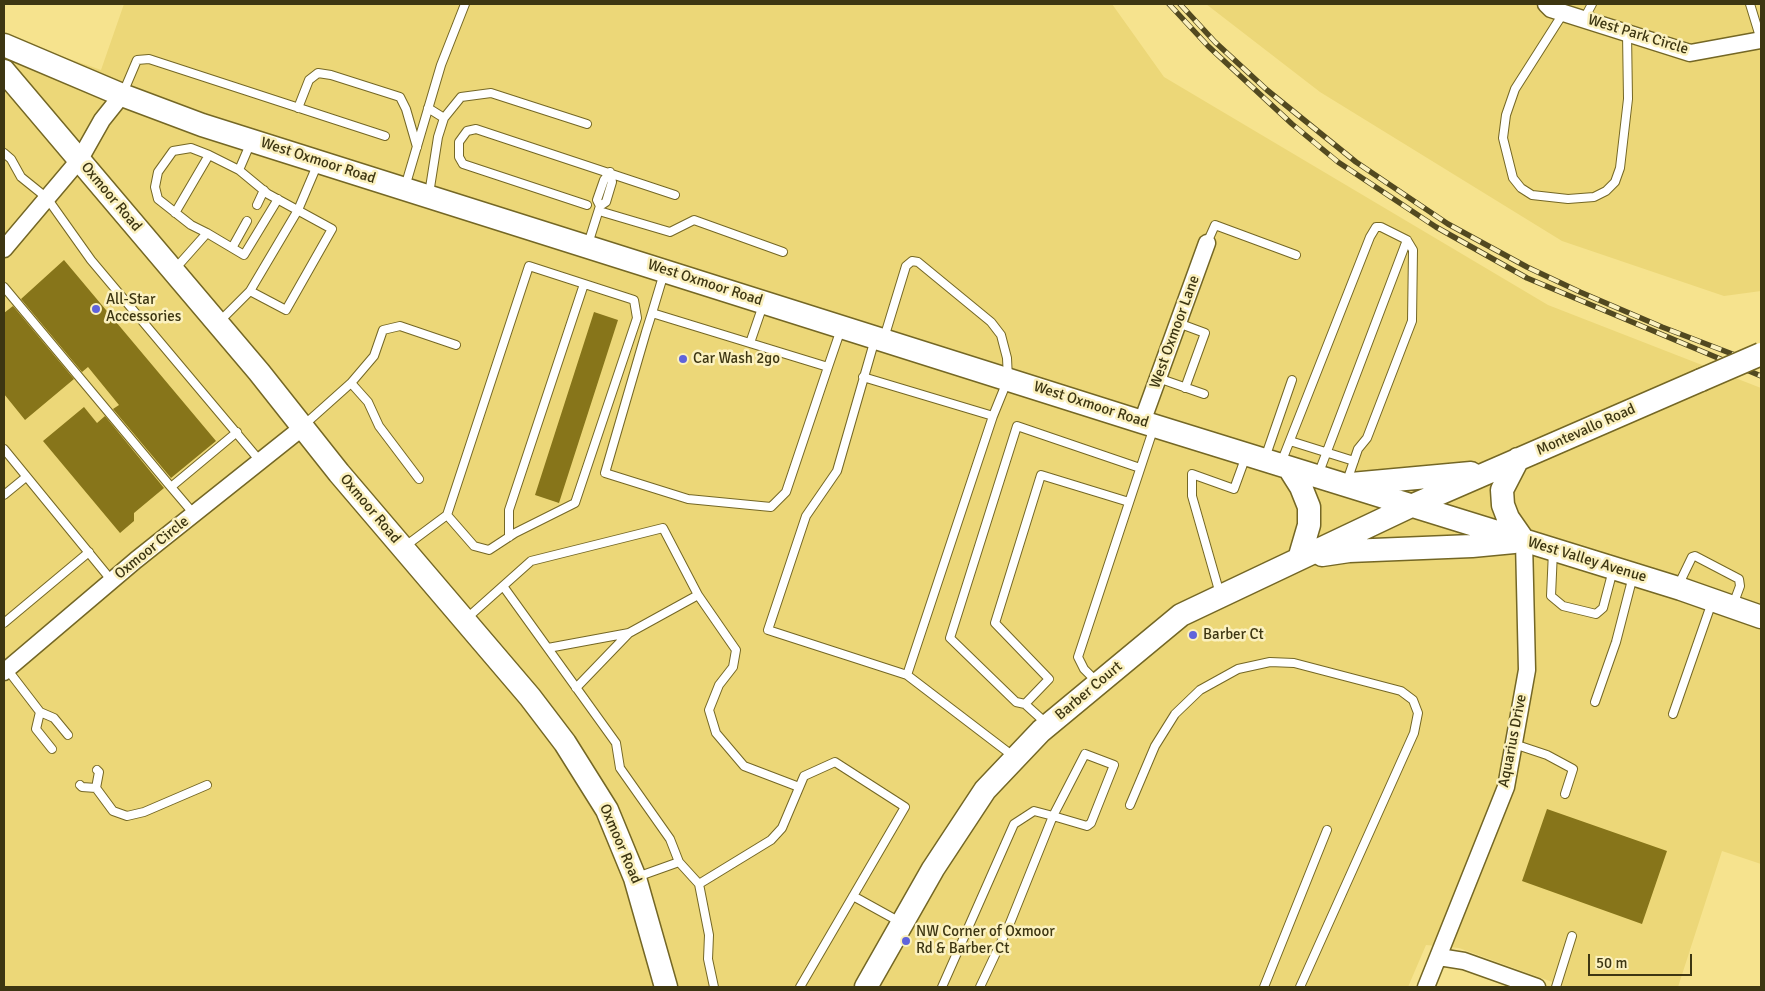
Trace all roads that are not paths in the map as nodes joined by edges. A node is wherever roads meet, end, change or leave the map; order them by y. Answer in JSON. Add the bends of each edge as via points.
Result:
{"nodes":[{"id":1,"x":465,"y":4,"type":"edge"},
{"id":2,"x":1546,"y":4,"type":"edge"},
{"id":3,"x":1592,"y":4,"type":"edge"},
{"id":4,"x":1750,"y":4,"type":"edge"},
{"id":5,"x":1564,"y":12,"type":"junction"},
{"id":6,"x":1584,"y":19,"type":"junction"},
{"id":7,"x":1627,"y":33,"type":"junction"},
{"id":8,"x":1761,"y":40,"type":"edge"},
{"id":9,"x":4,"y":45,"type":"edge"},
{"id":10,"x":4,"y":71,"type":"edge"},
{"id":11,"x":122,"y":95,"type":"junction"},
{"id":12,"x":298,"y":108,"type":"junction"},
{"id":13,"x":428,"y":108,"type":"junction"},
{"id":14,"x":444,"y":118,"type":"junction"},
{"id":15,"x":587,"y":124,"type":"dead end"},
{"id":16,"x":385,"y":136,"type":"dead end"},
{"id":17,"x":252,"y":140,"type":"junction"},
{"id":18,"x":417,"y":147,"type":"junction"},
{"id":19,"x":4,"y":153,"type":"edge"},
{"id":20,"x":209,"y":155,"type":"junction"},
{"id":21,"x":80,"y":159,"type":"junction"},
{"id":22,"x":319,"y":162,"type":"junction"},
{"id":23,"x":239,"y":170,"type":"junction"},
{"id":24,"x":610,"y":172,"type":"junction"},
{"id":25,"x":405,"y":189,"type":"junction"},
{"id":26,"x":264,"y":190,"type":"junction"},
{"id":27,"x":675,"y":195,"type":"dead end"},
{"id":28,"x":429,"y":196,"type":"junction"},
{"id":29,"x":47,"y":198,"type":"junction"},
{"id":30,"x":278,"y":199,"type":"junction"},
{"id":31,"x":256,"y":205,"type":"dead end"},
{"id":32,"x":587,"y":206,"type":"dead end"},
{"id":33,"x":600,"y":208,"type":"junction"},
{"id":34,"x":298,"y":210,"type":"junction"},
{"id":35,"x":175,"y":213,"type":"junction"},
{"id":36,"x":247,"y":221,"type":"dead end"},
{"id":37,"x":207,"y":234,"type":"junction"},
{"id":38,"x":1408,"y":240,"type":"junction"},
{"id":39,"x":1207,"y":243,"type":"joint"},
{"id":40,"x":4,"y":246,"type":"edge"},
{"id":41,"x":588,"y":246,"type":"junction"},
{"id":42,"x":232,"y":248,"type":"junction"},
{"id":43,"x":783,"y":252,"type":"dead end"},
{"id":44,"x":1296,"y":255,"type":"dead end"},
{"id":45,"x":173,"y":270,"type":"junction"},
{"id":46,"x":665,"y":271,"type":"junction"},
{"id":47,"x":584,"y":284,"type":"junction"},
{"id":48,"x":4,"y":286,"type":"edge"},
{"id":49,"x":250,"y":291,"type":"junction"},
{"id":50,"x":764,"y":302,"type":"junction"},
{"id":51,"x":652,"y":313,"type":"junction"},
{"id":52,"x":218,"y":323,"type":"junction"},
{"id":53,"x":1178,"y":323,"type":"junction"},
{"id":54,"x":842,"y":327,"type":"junction"},
{"id":55,"x":880,"y":339,"type":"junction"},
{"id":56,"x":456,"y":344,"type":"dead end"},
{"id":57,"x":750,"y":344,"type":"junction"},
{"id":58,"x":1761,"y":354,"type":"edge"},
{"id":59,"x":828,"y":367,"type":"junction"},
{"id":60,"x":863,"y":377,"type":"junction"},
{"id":61,"x":1158,"y":378,"type":"junction"},
{"id":62,"x":1008,"y":379,"type":"junction"},
{"id":63,"x":1292,"y":380,"type":"dead end"},
{"id":64,"x":352,"y":383,"type":"junction"},
{"id":65,"x":1185,"y":388,"type":"junction"},
{"id":66,"x":1204,"y":394,"type":"dead end"},
{"id":67,"x":993,"y":416,"type":"junction"},
{"id":68,"x":1148,"y":424,"type":"junction"},
{"id":69,"x":303,"y":426,"type":"junction"},
{"id":70,"x":237,"y":432,"type":"junction"},
{"id":71,"x":1290,"y":441,"type":"junction"},
{"id":72,"x":4,"y":450,"type":"edge"},
{"id":73,"x":1326,"y":452,"type":"junction"},
{"id":74,"x":1518,"y":459,"type":"junction"},
{"id":75,"x":260,"y":460,"type":"junction"},
{"id":76,"x":1354,"y":461,"type":"junction"},
{"id":77,"x":1270,"y":462,"type":"junction"},
{"id":78,"x":1140,"y":468,"type":"junction"},
{"id":79,"x":1492,"y":471,"type":"junction"},
{"id":80,"x":1317,"y":476,"type":"junction"},
{"id":81,"x":26,"y":477,"type":"junction"},
{"id":82,"x":419,"y":479,"type":"dead end"},
{"id":83,"x":1345,"y":485,"type":"junction"},
{"id":84,"x":171,"y":487,"type":"junction"},
{"id":85,"x":4,"y":495,"type":"edge"},
{"id":86,"x":1129,"y":502,"type":"junction"},
{"id":87,"x":1411,"y":506,"type":"junction"},
{"id":88,"x":194,"y":514,"type":"junction"},
{"id":89,"x":447,"y":515,"type":"junction"},
{"id":90,"x":509,"y":537,"type":"junction"},
{"id":91,"x":1524,"y":541,"type":"junction"},
{"id":92,"x":403,"y":548,"type":"junction"},
{"id":93,"x":1553,"y":549,"type":"junction"},
{"id":94,"x":89,"y":552,"type":"junction"},
{"id":95,"x":1299,"y":559,"type":"junction"},
{"id":96,"x":1623,"y":571,"type":"junction"},
{"id":97,"x":112,"y":580,"type":"junction"},
{"id":98,"x":504,"y":586,"type":"junction"},
{"id":99,"x":1677,"y":588,"type":"junction"},
{"id":100,"x":698,"y":595,"type":"junction"},
{"id":101,"x":1221,"y":596,"type":"junction"},
{"id":102,"x":1723,"y":604,"type":"junction"},
{"id":103,"x":1761,"y":617,"type":"edge"},
{"id":104,"x":465,"y":621,"type":"junction"},
{"id":105,"x":4,"y":623,"type":"edge"},
{"id":106,"x":629,"y":633,"type":"junction"},
{"id":107,"x":548,"y":648,"type":"junction"},
{"id":108,"x":5,"y":671,"type":"edge"},
{"id":109,"x":907,"y":675,"type":"junction"},
{"id":110,"x":1098,"y":684,"type":"junction"},
{"id":111,"x":576,"y":688,"type":"junction"},
{"id":112,"x":1595,"y":702,"type":"dead end"},
{"id":113,"x":1026,"y":704,"type":"junction"},
{"id":114,"x":40,"y":712,"type":"junction"},
{"id":115,"x":1673,"y":714,"type":"dead end"},
{"id":116,"x":1048,"y":725,"type":"junction"},
{"id":117,"x":68,"y":736,"type":"dead end"},
{"id":118,"x":1514,"y":744,"type":"junction"},
{"id":119,"x":52,"y":749,"type":"dead end"},
{"id":120,"x":1016,"y":758,"type":"junction"},
{"id":121,"x":97,"y":770,"type":"dead end"},
{"id":122,"x":80,"y":785,"type":"dead end"},
{"id":123,"x":208,"y":785,"type":"dead end"},
{"id":124,"x":799,"y":787,"type":"junction"},
{"id":125,"x":96,"y":788,"type":"junction"},
{"id":126,"x":1566,"y":794,"type":"dead end"},
{"id":127,"x":1130,"y":805,"type":"dead end"},
{"id":128,"x":1053,"y":816,"type":"junction"},
{"id":129,"x":1327,"y":830,"type":"dead end"},
{"id":130,"x":679,"y":862,"type":"junction"},
{"id":131,"x":636,"y":878,"type":"junction"},
{"id":132,"x":699,"y":884,"type":"junction"},
{"id":133,"x":853,"y":896,"type":"junction"},
{"id":134,"x":902,"y":923,"type":"junction"},
{"id":135,"x":1572,"y":936,"type":"dead end"},
{"id":136,"x":1439,"y":957,"type":"junction"},
{"id":137,"x":666,"y":987,"type":"edge"},
{"id":138,"x":714,"y":987,"type":"edge"},
{"id":139,"x":800,"y":987,"type":"edge"},
{"id":140,"x":866,"y":987,"type":"edge"},
{"id":141,"x":942,"y":987,"type":"edge"},
{"id":142,"x":980,"y":987,"type":"edge"},
{"id":143,"x":1264,"y":987,"type":"edge"},
{"id":144,"x":1300,"y":987,"type":"edge"},
{"id":145,"x":1426,"y":987,"type":"edge"},
{"id":146,"x":1537,"y":987,"type":"edge"},
{"id":147,"x":1556,"y":987,"type":"edge"}],
"edges":[{"from":1,"to":13,"type":"lane"},
{"from":2,"to":5,"type":"street","name":"West Park Circle"},
{"from":3,"to":6,"type":"lane"},
{"from":4,"to":8,"type":"lane"},
{"from":5,"to":6,"type":"street","name":"West Park Circle"},
{"from":5,"to":7,"type":"lane","via":[[1515,89],[1506,115],[1503,138],[1513,178],[1532,195],[1568,199],[1594,197],[1615,182],[1620,168],[1628,99]]},
{"from":6,"to":7,"type":"street","name":"West Park Circle"},
{"from":7,"to":8,"type":"street","name":"West Park Circle","via":[[1690,53]]},
{"from":9,"to":11,"type":"main road","name":"West Oxmoor Road"},
{"from":10,"to":21,"type":"main road","name":"Oxmoor Road"},
{"from":11,"to":12,"type":"lane","via":[[137,60],[149,59]]},
{"from":11,"to":17,"type":"main road","name":"West Oxmoor Road"},
{"from":11,"to":21,"type":"street","via":[[102,120]]},
{"from":12,"to":16,"type":"lane"},
{"from":12,"to":18,"type":"lane","via":[[309,80],[318,73],[400,97]]},
{"from":13,"to":14,"type":"lane"},
{"from":13,"to":18,"type":"lane"},
{"from":14,"to":15,"type":"lane","via":[[461,98],[491,93]]},
{"from":14,"to":28,"type":"lane"},
{"from":17,"to":22,"type":"main road","name":"West Oxmoor Road"},
{"from":17,"to":23,"type":"lane"},
{"from":18,"to":25,"type":"lane"},
{"from":19,"to":29,"type":"lane","via":[[21,176]]},
{"from":20,"to":23,"type":"lane"},
{"from":20,"to":35,"type":"lane"},
{"from":20,"to":35,"type":"lane","via":[[191,148],[173,151],[158,172],[155,187],[158,199]]},
{"from":21,"to":29,"type":"street"},
{"from":21,"to":45,"type":"main road","name":"Oxmoor Road"},
{"from":22,"to":25,"type":"main road","name":"West Oxmoor Road"},
{"from":22,"to":34,"type":"lane"},
{"from":23,"to":26,"type":"lane"},
{"from":24,"to":27,"type":"lane"},
{"from":24,"to":32,"type":"lane","via":[[476,129],[467,131],[459,142],[459,157],[463,164]]},
{"from":24,"to":33,"type":"lane","via":[[612,182],[606,202]]},
{"from":25,"to":28,"type":"main road","name":"West Oxmoor Road"},
{"from":26,"to":30,"type":"lane"},
{"from":26,"to":31,"type":"lane"},
{"from":28,"to":41,"type":"main road","name":"West Oxmoor Road"},
{"from":29,"to":40,"type":"street"},
{"from":29,"to":70,"type":"lane","via":[[91,260]]},
{"from":30,"to":34,"type":"lane"},
{"from":30,"to":42,"type":"lane","via":[[244,255]]},
{"from":33,"to":41,"type":"lane"},
{"from":33,"to":43,"type":"lane","via":[[670,232],[694,220]]},
{"from":34,"to":49,"type":"lane"},
{"from":34,"to":49,"type":"lane","via":[[332,229],[286,310]]},
{"from":35,"to":37,"type":"lane"},
{"from":36,"to":42,"type":"lane"},
{"from":37,"to":42,"type":"lane"},
{"from":37,"to":45,"type":"lane"},
{"from":38,"to":71,"type":"lane","via":[[1381,227],[1374,229]]},
{"from":38,"to":73,"type":"lane"},
{"from":38,"to":76,"type":"lane","via":[[1413,250],[1412,321],[1367,438]]},
{"from":39,"to":44,"type":"lane","via":[[1216,225]]},
{"from":39,"to":53,"type":"street","name":"West Oxmoor Lane"},
{"from":41,"to":46,"type":"main road","name":"West Oxmoor Road"},
{"from":45,"to":52,"type":"main road","name":"Oxmoor Road"},
{"from":46,"to":50,"type":"main road","name":"West Oxmoor Road"},
{"from":46,"to":51,"type":"lane"},
{"from":47,"to":89,"type":"lane","via":[[530,266]]},
{"from":47,"to":90,"type":"lane","via":[[509,510]]},
{"from":47,"to":90,"type":"lane","via":[[634,300],[637,318],[575,503]]},
{"from":48,"to":84,"type":"lane"},
{"from":49,"to":52,"type":"lane"},
{"from":50,"to":54,"type":"main road","name":"West Oxmoor Road"},
{"from":50,"to":57,"type":"lane"},
{"from":51,"to":57,"type":"lane"},
{"from":51,"to":59,"type":"lane","via":[[605,473],[688,499],[771,508],[786,492]]},
{"from":52,"to":69,"type":"main road","name":"Oxmoor Road"},
{"from":53,"to":61,"type":"street","name":"West Oxmoor Lane"},
{"from":53,"to":65,"type":"lane","via":[[1205,332]]},
{"from":54,"to":55,"type":"main road","name":"West Oxmoor Road"},
{"from":54,"to":59,"type":"lane"},
{"from":55,"to":60,"type":"lane"},
{"from":55,"to":62,"type":"main road","name":"West Oxmoor Road"},
{"from":55,"to":62,"type":"lane","via":[[906,266],[912,261],[918,262],[992,322],[1001,335]]},
{"from":56,"to":64,"type":"lane","via":[[400,326],[383,330],[374,356]]},
{"from":57,"to":59,"type":"lane"},
{"from":58,"to":74,"type":"main road","name":"Montevallo Road","bridge":true},
{"from":60,"to":67,"type":"lane"},
{"from":60,"to":109,"type":"lane","via":[[837,471],[806,516],[768,630]]},
{"from":61,"to":65,"type":"lane"},
{"from":61,"to":68,"type":"street","name":"West Oxmoor Lane"},
{"from":62,"to":67,"type":"lane"},
{"from":62,"to":68,"type":"main road","name":"West Oxmoor Road"},
{"from":63,"to":77,"type":"lane"},
{"from":64,"to":69,"type":"lane"},
{"from":64,"to":82,"type":"lane"},
{"from":65,"to":66,"type":"lane"},
{"from":67,"to":109,"type":"lane"},
{"from":68,"to":77,"type":"main road","name":"West Oxmoor Road"},
{"from":68,"to":78,"type":"lane"},
{"from":69,"to":75,"type":"street","name":"Oxmoor Circle"},
{"from":69,"to":92,"type":"main road","name":"Oxmoor Road","via":[[339,474]]},
{"from":70,"to":75,"type":"lane"},
{"from":70,"to":84,"type":"lane"},
{"from":71,"to":73,"type":"lane"},
{"from":71,"to":77,"type":"lane"},
{"from":72,"to":81,"type":"lane"},
{"from":73,"to":76,"type":"lane"},
{"from":73,"to":80,"type":"lane"},
{"from":74,"to":79,"type":"main road","name":"Montevallo Road"},
{"from":74,"to":91,"type":"main road","via":[[1506,479],[1502,497],[1508,518]]},
{"from":75,"to":88,"type":"street","name":"Oxmoor Circle"},
{"from":76,"to":83,"type":"lane"},
{"from":77,"to":80,"type":"main road","name":"West Oxmoor Road"},
{"from":77,"to":95,"type":"main road","via":[[1301,487],[1310,507],[1309,525]]},
{"from":77,"to":101,"type":"lane","via":[[1234,489],[1192,474],[1192,496]]},
{"from":78,"to":86,"type":"lane"},
{"from":78,"to":113,"type":"lane","via":[[1016,426],[950,638],[1016,702]]},
{"from":79,"to":83,"type":"main road"},
{"from":79,"to":87,"type":"main road","name":"Montevallo Road"},
{"from":80,"to":83,"type":"main road","name":"West Oxmoor Road"},
{"from":81,"to":85,"type":"lane"},
{"from":81,"to":94,"type":"lane"},
{"from":83,"to":87,"type":"main road","name":"West Oxmoor Road"},
{"from":84,"to":88,"type":"lane"},
{"from":86,"to":110,"type":"lane","via":[[1078,657]]},
{"from":86,"to":113,"type":"lane","via":[[1041,475],[995,623],[1049,680]]},
{"from":87,"to":91,"type":"main road","name":"West Valley Avenue"},
{"from":87,"to":95,"type":"main road","name":"Barber Court"},
{"from":88,"to":97,"type":"street","name":"Oxmoor Circle"},
{"from":89,"to":90,"type":"lane","via":[[474,546],[489,550]]},
{"from":89,"to":92,"type":"lane"},
{"from":91,"to":93,"type":"main road","name":"West Valley Avenue"},
{"from":91,"to":95,"type":"main road","via":[[1349,551]]},
{"from":91,"to":118,"type":"street","name":"Aquarius Drive","via":[[1527,670]]},
{"from":92,"to":104,"type":"main road","name":"Oxmoor Road"},
{"from":93,"to":96,"type":"main road","name":"West Valley Avenue"},
{"from":93,"to":96,"type":"lane","via":[[1551,596],[1563,606],[1596,614],[1603,608]]},
{"from":94,"to":97,"type":"lane"},
{"from":94,"to":105,"type":"lane"},
{"from":95,"to":101,"type":"main road","name":"Barber Court"},
{"from":96,"to":99,"type":"main road","name":"West Valley Avenue"},
{"from":96,"to":112,"type":"lane","via":[[1616,642]]},
{"from":97,"to":108,"type":"street","name":"Oxmoor Circle"},
{"from":98,"to":100,"type":"lane","via":[[531,561],[663,528]]},
{"from":98,"to":104,"type":"lane"},
{"from":98,"to":107,"type":"lane"},
{"from":99,"to":102,"type":"main road","name":"West Valley Avenue"},
{"from":99,"to":102,"type":"lane","via":[[1695,556],[1740,579],[1740,586]]},
{"from":100,"to":106,"type":"lane"},
{"from":100,"to":124,"type":"lane","via":[[736,650],[733,667],[719,685],[709,710],[716,733],[744,766]]},
{"from":101,"to":110,"type":"main road","name":"Barber Court","via":[[1181,614]]},
{"from":102,"to":103,"type":"main road","name":"West Valley Avenue"},
{"from":102,"to":115,"type":"lane"},
{"from":104,"to":131,"type":"main road","name":"Oxmoor Road","via":[[565,743],[607,810]]},
{"from":106,"to":107,"type":"lane"},
{"from":106,"to":111,"type":"lane"},
{"from":107,"to":111,"type":"lane"},
{"from":108,"to":114,"type":"lane"},
{"from":109,"to":120,"type":"lane"},
{"from":110,"to":116,"type":"main road","name":"Barber Court"},
{"from":111,"to":130,"type":"lane","via":[[616,743],[620,768],[670,840]]},
{"from":113,"to":116,"type":"lane"},
{"from":114,"to":117,"type":"lane","via":[[54,718]]},
{"from":114,"to":119,"type":"lane","via":[[36,729]]},
{"from":116,"to":120,"type":"main road","name":"Barber Court"},
{"from":118,"to":126,"type":"lane","via":[[1573,769]]},
{"from":118,"to":136,"type":"street","name":"Aquarius Drive","via":[[1506,787]]},
{"from":120,"to":134,"type":"main road","name":"Barber Court","via":[[985,790]]},
{"from":121,"to":125,"type":"lane"},
{"from":122,"to":125,"type":"lane"},
{"from":123,"to":125,"type":"lane","via":[[144,812],[126,816],[113,811]]},
{"from":124,"to":132,"type":"lane","via":[[782,828],[771,840]]},
{"from":124,"to":133,"type":"lane","via":[[804,776],[836,762],[905,807]]},
{"from":127,"to":144,"type":"lane","via":[[1155,746],[1175,714],[1200,690],[1238,670],[1270,662],[1294,663],[1401,691],[1413,700],[1418,713],[1414,733]]},
{"from":128,"to":128,"type":"lane","via":[[1082,826],[1091,824],[1114,764],[1089,754],[1083,756]]},
{"from":128,"to":141,"type":"lane","via":[[1034,812],[1014,824]]},
{"from":128,"to":142,"type":"lane"},
{"from":129,"to":143,"type":"lane"},
{"from":130,"to":131,"type":"lane"},
{"from":130,"to":132,"type":"lane"},
{"from":131,"to":137,"type":"main road","name":"Oxmoor Road"},
{"from":132,"to":138,"type":"lane","via":[[709,935],[708,959]]},
{"from":133,"to":134,"type":"lane"},
{"from":133,"to":139,"type":"lane"},
{"from":134,"to":140,"type":"main road","name":"Barber Court"},
{"from":135,"to":147,"type":"lane"},
{"from":136,"to":145,"type":"street","name":"Aquarius Drive"},
{"from":136,"to":146,"type":"street","via":[[1464,961]]}]}
